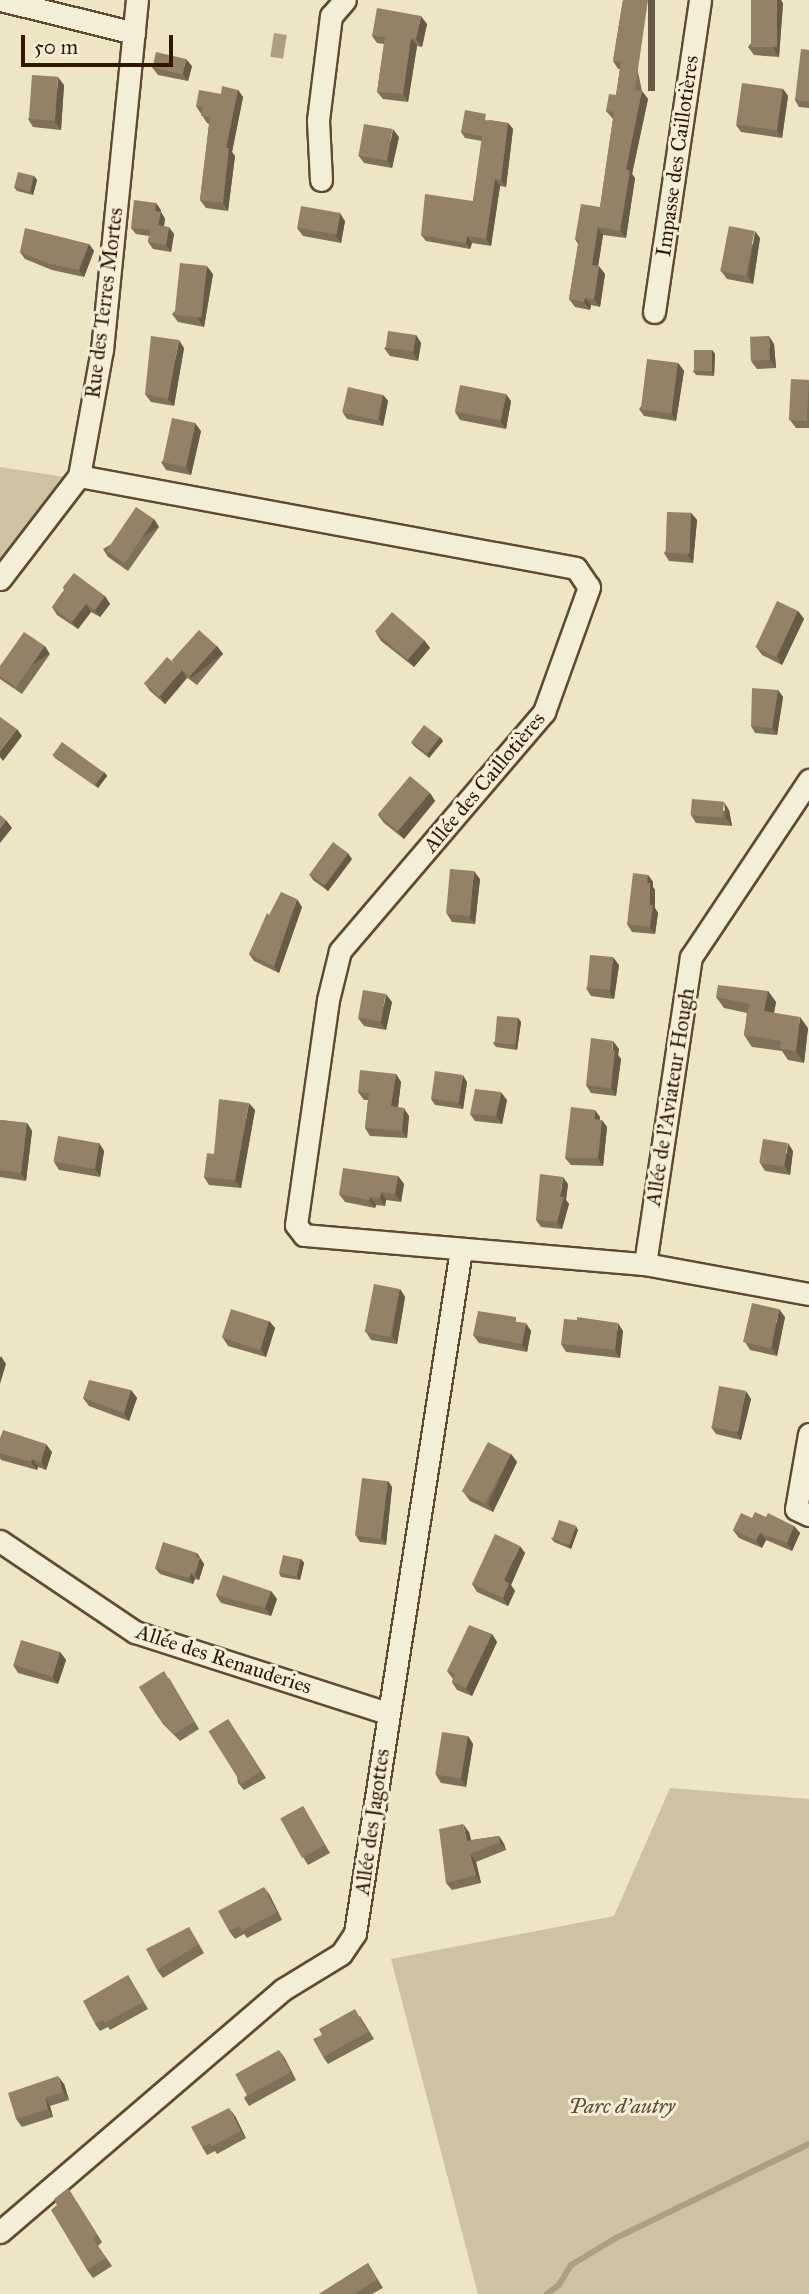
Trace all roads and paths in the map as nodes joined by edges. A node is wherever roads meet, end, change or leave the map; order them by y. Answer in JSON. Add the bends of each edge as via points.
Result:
{"nodes":[{"id":1,"x":1,"y":0,"type":"edge"},
{"id":2,"x":137,"y":0,"type":"edge"},
{"id":3,"x":345,"y":0,"type":"edge"},
{"id":4,"x":700,"y":0,"type":"edge"},
{"id":5,"x":134,"y":33,"type":"junction"},
{"id":6,"x":321,"y":180,"type":"dead end"},
{"id":7,"x":654,"y":312,"type":"dead end"},
{"id":8,"x":79,"y":475,"type":"junction"},
{"id":9,"x":0,"y":579,"type":"edge"},
{"id":10,"x":809,"y":780,"type":"edge"},
{"id":11,"x":461,"y":1250,"type":"junction"},
{"id":12,"x":645,"y":1264,"type":"junction"},
{"id":13,"x":809,"y":1294,"type":"edge"},
{"id":14,"x":809,"y":1434,"type":"edge"},
{"id":15,"x":809,"y":1515,"type":"edge"},
{"id":16,"x":0,"y":1541,"type":"edge"},
{"id":17,"x":387,"y":1713,"type":"junction"},
{"id":18,"x":0,"y":2232,"type":"edge"}],
"edges":[{"from":1,"to":5,"type":"street"},
{"from":2,"to":5,"type":"street","name":"Rue des Terres Mortes"},
{"from":3,"to":6,"type":"street","via":[[331,16],[318,120]]},
{"from":4,"to":7,"type":"street","name":"Impasse des Caillotières"},
{"from":5,"to":8,"type":"street","name":"Rue des Terres Mortes","via":[[102,350]]},
{"from":8,"to":9,"type":"street","name":"Rue des Terres Mortes"},
{"from":8,"to":11,"type":"street","name":"Allée des Caillotières","via":[[576,568],[589,587],[544,712],[340,951],[328,1000],[296,1225],[304,1235]]},
{"from":10,"to":12,"type":"street","name":"Allée de l'Aviateur Hough","via":[[691,957]]},
{"from":11,"to":12,"type":"street"},
{"from":11,"to":17,"type":"street","name":"Allée des Jagottes"},
{"from":12,"to":13,"type":"street"},
{"from":14,"to":15,"type":"street","via":[[796,1509]]},
{"from":16,"to":17,"type":"street","name":"Allée des Renauderies","via":[[135,1632]]},
{"from":17,"to":18,"type":"street","name":"Allée des Jagottes","via":[[362,1900],[355,1933],[341,1954],[282,1990]]}]}
